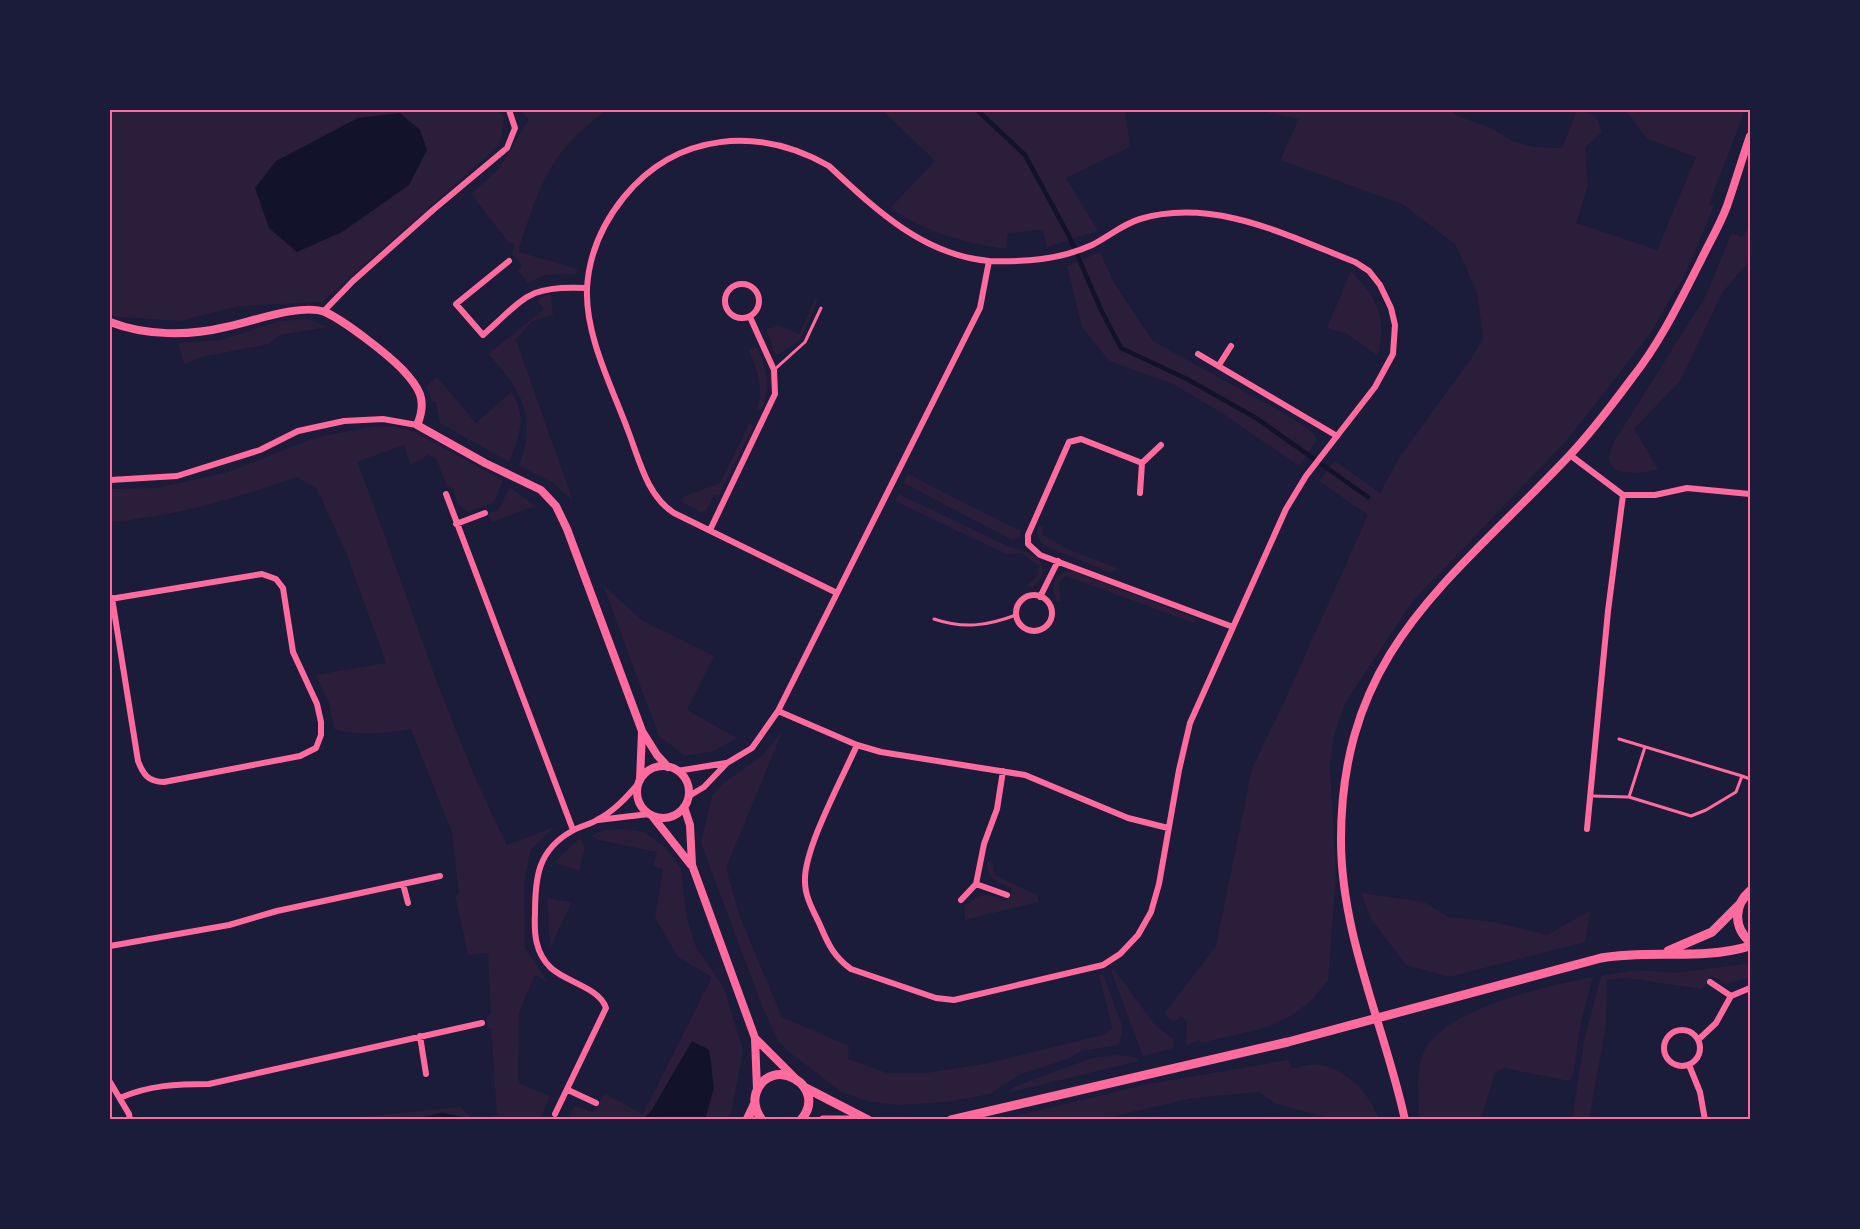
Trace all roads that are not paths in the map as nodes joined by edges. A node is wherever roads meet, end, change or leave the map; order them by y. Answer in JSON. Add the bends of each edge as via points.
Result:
{"nodes":[{"id":1,"x":509,"y":110,"type":"edge"},
{"id":2,"x":1750,"y":136,"type":"edge"},
{"id":3,"x":509,"y":261,"type":"dead end"},
{"id":4,"x":989,"y":261,"type":"junction"},
{"id":5,"x":587,"y":288,"type":"junction"},
{"id":6,"x":821,"y":309,"type":"dead end"},
{"id":7,"x":323,"y":312,"type":"junction"},
{"id":8,"x":750,"y":317,"type":"junction"},
{"id":9,"x":110,"y":322,"type":"edge"},
{"id":10,"x":1231,"y":346,"type":"dead end"},
{"id":11,"x":1198,"y":354,"type":"dead end"},
{"id":12,"x":1219,"y":365,"type":"junction"},
{"id":13,"x":774,"y":370,"type":"junction"},
{"id":14,"x":417,"y":425,"type":"junction"},
{"id":15,"x":1337,"y":436,"type":"junction"},
{"id":16,"x":1161,"y":445,"type":"dead end"},
{"id":17,"x":1570,"y":455,"type":"junction"},
{"id":18,"x":1142,"y":463,"type":"junction"},
{"id":19,"x":110,"y":480,"type":"edge"},
{"id":20,"x":1140,"y":493,"type":"dead end"},
{"id":21,"x":446,"y":494,"type":"dead end"},
{"id":22,"x":1750,"y":494,"type":"edge"},
{"id":23,"x":1623,"y":495,"type":"junction"},
{"id":24,"x":485,"y":513,"type":"dead end"},
{"id":25,"x":456,"y":524,"type":"junction"},
{"id":26,"x":710,"y":530,"type":"junction"},
{"id":27,"x":1058,"y":561,"type":"junction"},
{"id":28,"x":837,"y":593,"type":"junction"},
{"id":29,"x":1040,"y":597,"type":"junction"},
{"id":30,"x":111,"y":598,"type":"edge"},
{"id":31,"x":1016,"y":615,"type":"junction"},
{"id":32,"x":933,"y":619,"type":"dead end"},
{"id":33,"x":1233,"y":627,"type":"junction"},
{"id":34,"x":777,"y":711,"type":"junction"},
{"id":35,"x":642,"y":732,"type":"junction"},
{"id":36,"x":1619,"y":739,"type":"dead end"},
{"id":37,"x":857,"y":745,"type":"junction"},
{"id":38,"x":1646,"y":747,"type":"junction"},
{"id":39,"x":727,"y":763,"type":"junction"},
{"id":40,"x":668,"y":767,"type":"junction"},
{"id":41,"x":677,"y":771,"type":"junction"},
{"id":42,"x":1003,"y":771,"type":"junction"},
{"id":43,"x":1742,"y":776,"type":"junction"},
{"id":44,"x":1750,"y":778,"type":"edge"},
{"id":45,"x":639,"y":782,"type":"junction"},
{"id":46,"x":689,"y":796,"type":"junction"},
{"id":47,"x":1590,"y":796,"type":"junction"},
{"id":48,"x":1629,"y":797,"type":"junction"},
{"id":49,"x":684,"y":807,"type":"junction"},
{"id":50,"x":651,"y":816,"type":"junction"},
{"id":51,"x":597,"y":820,"type":"junction"},
{"id":52,"x":1168,"y":828,"type":"junction"},
{"id":53,"x":1587,"y":829,"type":"dead end"},
{"id":54,"x":573,"y":830,"type":"junction"},
{"id":55,"x":692,"y":865,"type":"junction"},
{"id":56,"x":440,"y":876,"type":"dead end"},
{"id":57,"x":403,"y":884,"type":"junction"},
{"id":58,"x":976,"y":884,"type":"junction"},
{"id":59,"x":1750,"y":891,"type":"edge"},
{"id":60,"x":1008,"y":895,"type":"dead end"},
{"id":61,"x":961,"y":900,"type":"dead end"},
{"id":62,"x":408,"y":903,"type":"dead end"},
{"id":63,"x":1739,"y":905,"type":"junction"},
{"id":64,"x":1750,"y":942,"type":"edge"},
{"id":65,"x":110,"y":946,"type":"edge"},
{"id":66,"x":1750,"y":946,"type":"edge"},
{"id":67,"x":1666,"y":952,"type":"junction"},
{"id":68,"x":1710,"y":982,"type":"dead end"},
{"id":69,"x":1750,"y":988,"type":"edge"},
{"id":70,"x":1731,"y":996,"type":"junction"},
{"id":71,"x":1375,"y":1019,"type":"junction"},
{"id":72,"x":482,"y":1023,"type":"dead end"},
{"id":73,"x":420,"y":1036,"type":"junction"},
{"id":74,"x":755,"y":1038,"type":"junction"},
{"id":75,"x":1698,"y":1040,"type":"junction"},
{"id":76,"x":1689,"y":1065,"type":"junction"},
{"id":77,"x":426,"y":1074,"type":"dead end"},
{"id":78,"x":794,"y":1077,"type":"junction"},
{"id":79,"x":110,"y":1082,"type":"edge"},
{"id":80,"x":804,"y":1087,"type":"junction"},
{"id":81,"x":757,"y":1089,"type":"junction"},
{"id":82,"x":568,"y":1090,"type":"junction"},
{"id":83,"x":120,"y":1098,"type":"junction"},
{"id":84,"x":596,"y":1103,"type":"dead end"},
{"id":85,"x":755,"y":1103,"type":"junction"},
{"id":86,"x":555,"y":1114,"type":"dead end"},
{"id":87,"x":130,"y":1119,"type":"edge"},
{"id":88,"x":747,"y":1119,"type":"edge"},
{"id":89,"x":762,"y":1119,"type":"edge"},
{"id":90,"x":801,"y":1119,"type":"edge"},
{"id":91,"x":823,"y":1119,"type":"edge"},
{"id":92,"x":852,"y":1119,"type":"edge"},
{"id":93,"x":868,"y":1119,"type":"edge"},
{"id":94,"x":951,"y":1119,"type":"edge"},
{"id":95,"x":1405,"y":1119,"type":"edge"},
{"id":96,"x":1705,"y":1119,"type":"edge"}],
"edges":[{"from":1,"to":7,"type":"street","via":[[515,128],[507,148]]},
{"from":2,"to":17,"type":"street","via":[[1726,208],[1677,307],[1635,375]]},
{"from":3,"to":5,"type":"street","via":[[456,304],[483,335],[531,293],[555,287]]},
{"from":4,"to":5,"type":"street","via":[[955,253],[904,231],[819,160],[788,147],[746,140],[696,147],[669,158],[636,181],[602,229]]},
{"from":4,"to":15,"type":"street","via":[[1056,257],[1096,243],[1137,220],[1161,214],[1208,213],[1229,216],[1363,266],[1380,285],[1391,308],[1395,345],[1375,387]]},
{"from":4,"to":28,"type":"street","via":[[980,308]]},
{"from":5,"to":26,"type":"street","via":[[591,324],[652,492],[662,505]]},
{"from":6,"to":13,"type":"lane","via":[[805,342]]},
{"from":7,"to":9,"type":"street","via":[[284,312],[198,332],[143,332]]},
{"from":7,"to":14,"type":"street","via":[[386,352],[407,374],[423,402]]},
{"from":8,"to":8,"type":"street","via":[[738,318],[728,312],[726,295],[733,286],[750,285],[758,293],[758,309]]},
{"from":8,"to":13,"type":"street"},
{"from":10,"to":12,"type":"street"},
{"from":11,"to":12,"type":"street"},
{"from":12,"to":15,"type":"street"},
{"from":13,"to":26,"type":"street","via":[[775,394],[769,410]]},
{"from":14,"to":19,"type":"street","via":[[383,419],[344,421],[298,431],[260,450],[177,476]]},
{"from":14,"to":35,"type":"street","via":[[541,490],[556,506]]},
{"from":15,"to":33,"type":"street","via":[[1286,509]]},
{"from":16,"to":18,"type":"street"},
{"from":17,"to":23,"type":"street"},
{"from":17,"to":71,"type":"street","via":[[1435,591],[1408,624],[1385,660],[1352,740],[1343,791],[1341,843],[1351,919]]},
{"from":18,"to":20,"type":"street"},
{"from":18,"to":27,"type":"street","via":[[1081,439],[1069,442],[1028,535],[1032,551]]},
{"from":21,"to":25,"type":"street"},
{"from":22,"to":23,"type":"street","via":[[1687,488],[1655,495]]},
{"from":23,"to":47,"type":"street"},
{"from":24,"to":25,"type":"street"},
{"from":25,"to":54,"type":"street"},
{"from":26,"to":28,"type":"street"},
{"from":27,"to":29,"type":"street"},
{"from":27,"to":33,"type":"street"},
{"from":28,"to":34,"type":"street"},
{"from":29,"to":31,"type":"street","via":[[1022,600]]},
{"from":29,"to":31,"type":"street","via":[[1051,608],[1046,627],[1027,630]]},
{"from":30,"to":30,"type":"street","via":[[262,574],[276,579],[284,592],[296,664],[318,708],[321,733],[316,748],[300,756],[164,782],[146,777],[138,761]]},
{"from":31,"to":32,"type":"lane","via":[[975,626]]},
{"from":33,"to":52,"type":"street","via":[[1187,732]]},
{"from":34,"to":37,"type":"street"},
{"from":34,"to":39,"type":"street","via":[[752,748]]},
{"from":35,"to":40,"type":"street"},
{"from":35,"to":45,"type":"street"},
{"from":36,"to":38,"type":"lane"},
{"from":37,"to":42,"type":"street","via":[[890,754]]},
{"from":37,"to":52,"type":"street","via":[[805,871],[806,892],[834,955],[842,962],[851,969],[938,999],[954,1000],[1103,965],[1120,954],[1136,938],[1151,912],[1160,884]]},
{"from":38,"to":43,"type":"lane"},
{"from":38,"to":48,"type":"lane"},
{"from":39,"to":41,"type":"street"},
{"from":39,"to":46,"type":"street","via":[[704,787]]},
{"from":40,"to":41,"type":"street"},
{"from":40,"to":45,"type":"street","via":[[652,769]]},
{"from":41,"to":46,"type":"street","via":[[687,782]]},
{"from":42,"to":52,"type":"street","via":[[1025,775],[1128,819]]},
{"from":42,"to":58,"type":"street"},
{"from":43,"to":44,"type":"lane"},
{"from":43,"to":48,"type":"lane","via":[[1736,792],[1691,816]]},
{"from":45,"to":50,"type":"street","via":[[638,801]]},
{"from":45,"to":51,"type":"street","via":[[622,803]]},
{"from":46,"to":49,"type":"street"},
{"from":47,"to":48,"type":"lane"},
{"from":47,"to":53,"type":"street"},
{"from":49,"to":50,"type":"street","via":[[669,818]]},
{"from":49,"to":55,"type":"street","via":[[690,825]]},
{"from":50,"to":51,"type":"street"},
{"from":50,"to":55,"type":"street"},
{"from":51,"to":54,"type":"street"},
{"from":54,"to":82,"type":"street","via":[[543,855],[535,882],[534,937],[540,953],[551,968],[596,995],[606,1008]]},
{"from":55,"to":74,"type":"street"},
{"from":56,"to":57,"type":"street"},
{"from":57,"to":62,"type":"street"},
{"from":57,"to":65,"type":"street","via":[[229,925]]},
{"from":58,"to":60,"type":"street"},
{"from":58,"to":61,"type":"street"},
{"from":59,"to":63,"type":"main road"},
{"from":63,"to":64,"type":"main road","via":[[1738,924]]},
{"from":63,"to":67,"type":"main road","via":[[1712,932]]},
{"from":66,"to":67,"type":"main road","via":[[1728,953],[1694,956]]},
{"from":67,"to":71,"type":"main road","via":[[1601,958]]},
{"from":68,"to":70,"type":"street"},
{"from":69,"to":70,"type":"street"},
{"from":70,"to":75,"type":"street","via":[[1716,1023]]},
{"from":71,"to":94,"type":"main road"},
{"from":71,"to":95,"type":"street"},
{"from":72,"to":73,"type":"street"},
{"from":73,"to":77,"type":"street"},
{"from":73,"to":83,"type":"street","via":[[209,1083],[138,1090]]},
{"from":74,"to":78,"type":"street"},
{"from":74,"to":81,"type":"street"},
{"from":75,"to":76,"type":"street","via":[[1700,1052]]},
{"from":75,"to":76,"type":"street","via":[[1681,1030],[1670,1035],[1665,1045],[1670,1061]]},
{"from":76,"to":96,"type":"street"},
{"from":78,"to":80,"type":"main road"},
{"from":78,"to":81,"type":"main road","via":[[777,1074]]},
{"from":79,"to":83,"type":"street"},
{"from":80,"to":90,"type":"main road","via":[[809,1101]]},
{"from":80,"to":93,"type":"main road"},
{"from":81,"to":85,"type":"main road"},
{"from":82,"to":84,"type":"street"},
{"from":82,"to":86,"type":"street"},
{"from":83,"to":87,"type":"street"},
{"from":85,"to":88,"type":"main road"},
{"from":85,"to":89,"type":"main road"},
{"from":91,"to":92,"type":"main road"}]}
